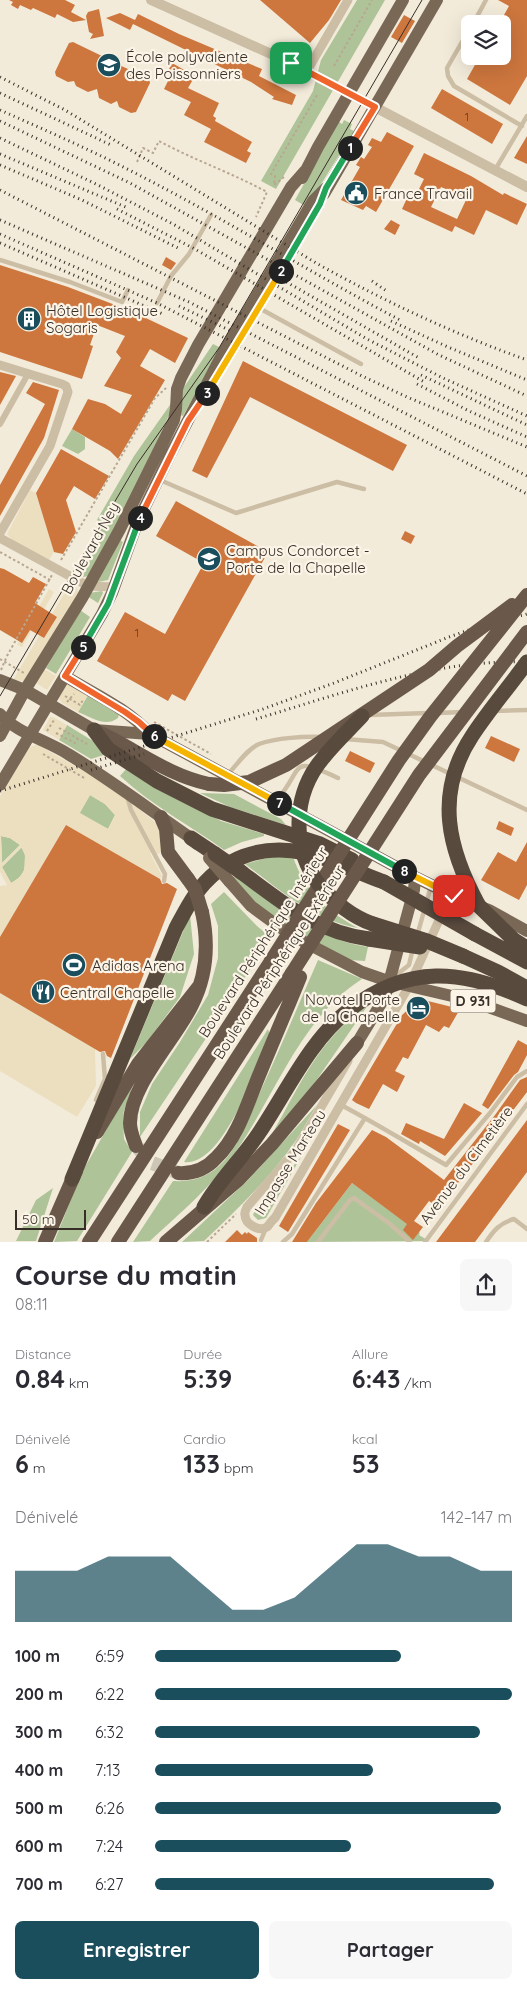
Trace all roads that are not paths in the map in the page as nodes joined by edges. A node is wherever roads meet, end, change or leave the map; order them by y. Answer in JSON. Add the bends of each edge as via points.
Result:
{"nodes":[{"id":1,"x":151,"y":0,"type":"edge"},
{"id":2,"x":348,"y":0,"type":"edge"},
{"id":3,"x":403,"y":0,"type":"edge"},
{"id":4,"x":437,"y":0,"type":"edge"},
{"id":5,"x":486,"y":0,"type":"edge"},
{"id":6,"x":477,"y":15,"type":"edge"},
{"id":7,"x":461,"y":44,"type":"edge"},
{"id":8,"x":307,"y":71,"type":"junction"},
{"id":9,"x":349,"y":93,"type":"junction"},
{"id":10,"x":375,"y":107,"type":"junction"},
{"id":11,"x":527,"y":116,"type":"edge"},
{"id":12,"x":522,"y":126,"type":"junction"},
{"id":13,"x":494,"y":171,"type":"junction"},
{"id":14,"x":527,"y":187,"type":"edge"},
{"id":15,"x":326,"y":188,"type":"junction"},
{"id":16,"x":211,"y":214,"type":"dead end"},
{"id":17,"x":0,"y":260,"type":"edge"},
{"id":18,"x":128,"y":290,"type":"dead end"},
{"id":19,"x":157,"y":303,"type":"dead end"},
{"id":20,"x":259,"y":308,"type":"junction"},
{"id":21,"x":360,"y":364,"type":"dead end"},
{"id":22,"x":0,"y":365,"type":"edge"},
{"id":23,"x":28,"y":374,"type":"junction"},
{"id":24,"x":188,"y":421,"type":"junction"},
{"id":25,"x":0,"y":424,"type":"edge"},
{"id":26,"x":159,"y":479,"type":"junction"},
{"id":27,"x":364,"y":489,"type":"dead end"},
{"id":28,"x":0,"y":533,"type":"edge"},
{"id":29,"x":0,"y":538,"type":"edge"},
{"id":30,"x":88,"y":586,"type":"junction"},
{"id":31,"x":114,"y":587,"type":"junction"},
{"id":32,"x":527,"y":594,"type":"edge"},
{"id":33,"x":527,"y":632,"type":"edge"},
{"id":34,"x":527,"y":662,"type":"edge"},
{"id":35,"x":65,"y":676,"type":"junction"},
{"id":36,"x":0,"y":680,"type":"edge"},
{"id":37,"x":25,"y":690,"type":"junction"},
{"id":38,"x":48,"y":704,"type":"junction"},
{"id":39,"x":527,"y":710,"type":"edge"},
{"id":40,"x":362,"y":716,"type":"junction"},
{"id":41,"x":2,"y":719,"type":"edge"},
{"id":42,"x":94,"y":730,"type":"junction"},
{"id":43,"x":30,"y":733,"type":"junction"},
{"id":44,"x":150,"y":734,"type":"junction"},
{"id":45,"x":0,"y":736,"type":"edge"},
{"id":46,"x":340,"y":738,"type":"junction"},
{"id":47,"x":227,"y":776,"type":"junction"},
{"id":48,"x":338,"y":778,"type":"dead end"},
{"id":49,"x":0,"y":785,"type":"edge"},
{"id":50,"x":125,"y":790,"type":"junction"},
{"id":51,"x":276,"y":802,"type":"junction"},
{"id":52,"x":527,"y":810,"type":"edge"},
{"id":53,"x":161,"y":817,"type":"junction"},
{"id":54,"x":192,"y":838,"type":"joint"},
{"id":55,"x":235,"y":877,"type":"junction"},
{"id":56,"x":164,"y":881,"type":"dead end"},
{"id":57,"x":423,"y":881,"type":"junction"},
{"id":58,"x":384,"y":882,"type":"junction"},
{"id":59,"x":460,"y":898,"type":"junction"},
{"id":60,"x":371,"y":932,"type":"junction"},
{"id":61,"x":527,"y":932,"type":"edge"},
{"id":62,"x":527,"y":948,"type":"edge"},
{"id":63,"x":527,"y":962,"type":"edge"},
{"id":64,"x":296,"y":975,"type":"junction"},
{"id":65,"x":388,"y":982,"type":"junction"},
{"id":66,"x":200,"y":986,"type":"junction"},
{"id":67,"x":414,"y":987,"type":"junction"},
{"id":68,"x":527,"y":988,"type":"edge"},
{"id":69,"x":527,"y":998,"type":"edge"},
{"id":70,"x":527,"y":1021,"type":"edge"},
{"id":71,"x":357,"y":1043,"type":"junction"},
{"id":72,"x":103,"y":1054,"type":"dead end"},
{"id":73,"x":527,"y":1071,"type":"edge"},
{"id":74,"x":95,"y":1104,"type":"dead end"},
{"id":75,"x":527,"y":1104,"type":"edge"},
{"id":76,"x":341,"y":1105,"type":"junction"},
{"id":77,"x":364,"y":1118,"type":"junction"},
{"id":78,"x":136,"y":1146,"type":"tunnel mouth"},
{"id":79,"x":178,"y":1173,"type":"tunnel mouth"},
{"id":80,"x":72,"y":1179,"type":"junction"},
{"id":81,"x":204,"y":1207,"type":"junction"},
{"id":82,"x":266,"y":1228,"type":"junction"},
{"id":83,"x":527,"y":1229,"type":"edge"},
{"id":84,"x":261,"y":1240,"type":"dead end"},
{"id":85,"x":425,"y":1241,"type":"edge"},
{"id":86,"x":45,"y":1242,"type":"edge"},
{"id":87,"x":89,"y":1242,"type":"edge"},
{"id":88,"x":118,"y":1242,"type":"edge"},
{"id":89,"x":166,"y":1242,"type":"edge"},
{"id":90,"x":283,"y":1242,"type":"edge"},
{"id":91,"x":318,"y":1242,"type":"edge"},
{"id":92,"x":410,"y":1242,"type":"edge"},
{"id":93,"x":486,"y":1242,"type":"edge"}],
"edges":[{"from":1,"to":8,"type":"street"},
{"from":2,"to":8,"type":"street"},
{"from":3,"to":9,"type":"main road","name":"Boulevard Ney"},
{"from":4,"to":10,"type":"main road","name":"Boulevard Ney"},
{"from":5,"to":6,"type":"lane"},
{"from":7,"to":12,"type":"lane","via":[[447,68],[450,82]]},
{"from":8,"to":9,"type":"street"},
{"from":9,"to":10,"type":"street"},
{"from":9,"to":30,"type":"main road","name":"Boulevard Ney","via":[[304,171],[298,191],[205,348],[188,367],[177,389],[174,420],[120,530]]},
{"from":10,"to":13,"type":"street"},
{"from":10,"to":15,"type":"main road","name":"Boulevard Ney"},
{"from":11,"to":12,"type":"lane"},
{"from":12,"to":13,"type":"lane"},
{"from":13,"to":14,"type":"street"},
{"from":15,"to":20,"type":"main road","name":"Boulevard Ney","via":[[320,204]]},
{"from":15,"to":24,"type":"main road","name":"Boulevard Ney","via":[[313,201]]},
{"from":16,"to":19,"type":"lane"},
{"from":17,"to":18,"type":"lane","via":[[122,302]]},
{"from":20,"to":21,"type":"lane"},
{"from":20,"to":24,"type":"main road","name":"Boulevard Ney"},
{"from":22,"to":23,"type":"street"},
{"from":23,"to":25,"type":"street"},
{"from":23,"to":28,"type":"street","via":[[62,384],[68,392],[50,446]]},
{"from":24,"to":26,"type":"main road","name":"Boulevard Ney"},
{"from":26,"to":27,"type":"lane","via":[[236,513],[336,482]]},
{"from":26,"to":31,"type":"main road","name":"Boulevard Ney","via":[[138,521]]},
{"from":29,"to":30,"type":"street"},
{"from":30,"to":31,"type":"street"},
{"from":30,"to":37,"type":"main road","name":"Boulevard Ney"},
{"from":31,"to":35,"type":"main road","name":"Boulevard Ney","via":[[102,614]]},
{"from":32,"to":40,"type":"highway","bridge":true,"via":[[429,670]]},
{"from":32,"to":87,"type":"highway","name":"Boulevard Périphérique Intérieur","bridge":true,"via":[[399,760]]},
{"from":33,"to":64,"type":"highway","name":"Boulevard Périphérique Extérieur","bridge":true,"via":[[418,775],[320,929]]},
{"from":34,"to":62,"type":"highway","bridge":true,"via":[[472,736],[462,755],[454,777],[449,817],[457,859],[479,906],[514,940]]},
{"from":35,"to":38,"type":"main road","name":"Boulevard Ney"},
{"from":35,"to":44,"type":"main road","via":[[125,712]]},
{"from":36,"to":37,"type":"main road"},
{"from":37,"to":38,"type":"main road"},
{"from":37,"to":41,"type":"main road","name":"Boulevard Ney"},
{"from":38,"to":42,"type":"main road"},
{"from":38,"to":43,"type":"main road","name":"Boulevard Ney"},
{"from":39,"to":46,"type":"lane","via":[[354,716],[344,721]]},
{"from":40,"to":42,"type":"highway","bridge":true,"via":[[286,765],[259,778],[232,784],[199,782],[175,774]]},
{"from":40,"to":60,"type":"highway","bridge":true,"via":[[322,758],[309,780],[299,819],[300,844],[306,863],[320,886]]},
{"from":41,"to":43,"type":"main road"},
{"from":41,"to":45,"type":"main road","name":"Boulevard Ney"},
{"from":42,"to":44,"type":"main road"},
{"from":42,"to":58,"type":"highway","via":[[108,749],[157,781],[212,809],[320,844],[351,859]]},
{"from":43,"to":49,"type":"main road","name":"Boulevard Ney"},
{"from":43,"to":50,"type":"main road"},
{"from":44,"to":47,"type":"main road"},
{"from":46,"to":47,"type":"lane","via":[[309,736],[258,745]]},
{"from":46,"to":52,"type":"lane","via":[[383,742]]},
{"from":47,"to":51,"type":"main road"},
{"from":48,"to":51,"type":"lane","via":[[304,765],[295,771]]},
{"from":50,"to":53,"type":"main road"},
{"from":50,"to":56,"type":"lane","via":[[131,810],[165,874]]},
{"from":51,"to":57,"type":"main road"},
{"from":53,"to":54,"type":"main road"},
{"from":53,"to":66,"type":"highway","bridge":true,"via":[[166,829],[168,852],[195,889],[202,912],[207,952]]},
{"from":54,"to":55,"type":"highway","bridge":true},
{"from":55,"to":60,"type":"highway","via":[[307,919],[338,933]]},
{"from":55,"to":65,"type":"main road","via":[[251,906],[293,936]]},
{"from":57,"to":59,"type":"main road"},
{"from":57,"to":65,"type":"main road","via":[[414,890]]},
{"from":57,"to":65,"type":"lane","via":[[409,965]]},
{"from":58,"to":63,"type":"highway","bridge":true},
{"from":58,"to":80,"type":"highway","via":[[321,857],[290,850],[262,850],[224,865],[195,894],[176,928],[79,1151]]},
{"from":59,"to":61,"type":"main road"},
{"from":59,"to":67,"type":"street","name":"Impasse Marteau","via":[[446,907]]},
{"from":60,"to":68,"type":"highway","bridge":true,"via":[[463,956]]},
{"from":64,"to":79,"type":"highway","via":[[230,1142],[208,1165],[194,1172]]},
{"from":64,"to":88,"type":"highway","name":"Boulevard Périphérique Extérieur"},
{"from":65,"to":67,"type":"main road"},
{"from":65,"to":71,"type":"main road","via":[[385,997]]},
{"from":66,"to":78,"type":"highway","via":[[184,1020],[138,1093],[130,1123]]},
{"from":66,"to":80,"type":"highway","via":[[138,1064]]},
{"from":67,"to":70,"type":"main road","number":"D 931","via":[[469,1000]]},
{"from":67,"to":76,"type":"street","name":"Impasse Marteau"},
{"from":69,"to":81,"type":"highway","bridge":true,"via":[[474,979],[428,976],[385,988],[362,1000],[322,1037],[259,1133]]},
{"from":71,"to":81,"type":"highway","via":[[272,1144],[238,1180]]},
{"from":71,"to":82,"type":"street","name":"Impasse Marteau","via":[[296,1150],[247,1207],[246,1221],[259,1229]]},
{"from":72,"to":74,"type":"lane","via":[[105,1079]]},
{"from":73,"to":77,"type":"lane","via":[[517,1077],[446,1165]]},
{"from":75,"to":85,"type":"lane","name":"Avenue du Cimetière"},
{"from":76,"to":77,"type":"lane"},
{"from":76,"to":82,"type":"street","name":"Impasse Marteau"},
{"from":77,"to":90,"type":"lane","via":[[292,1234]]},
{"from":80,"to":86,"type":"highway"},
{"from":81,"to":89,"type":"highway"},
{"from":82,"to":84,"type":"lane"},
{"from":83,"to":93,"type":"lane","via":[[514,1219],[505,1221]]},
{"from":91,"to":92,"type":"lane","via":[[354,1198]]}]}
